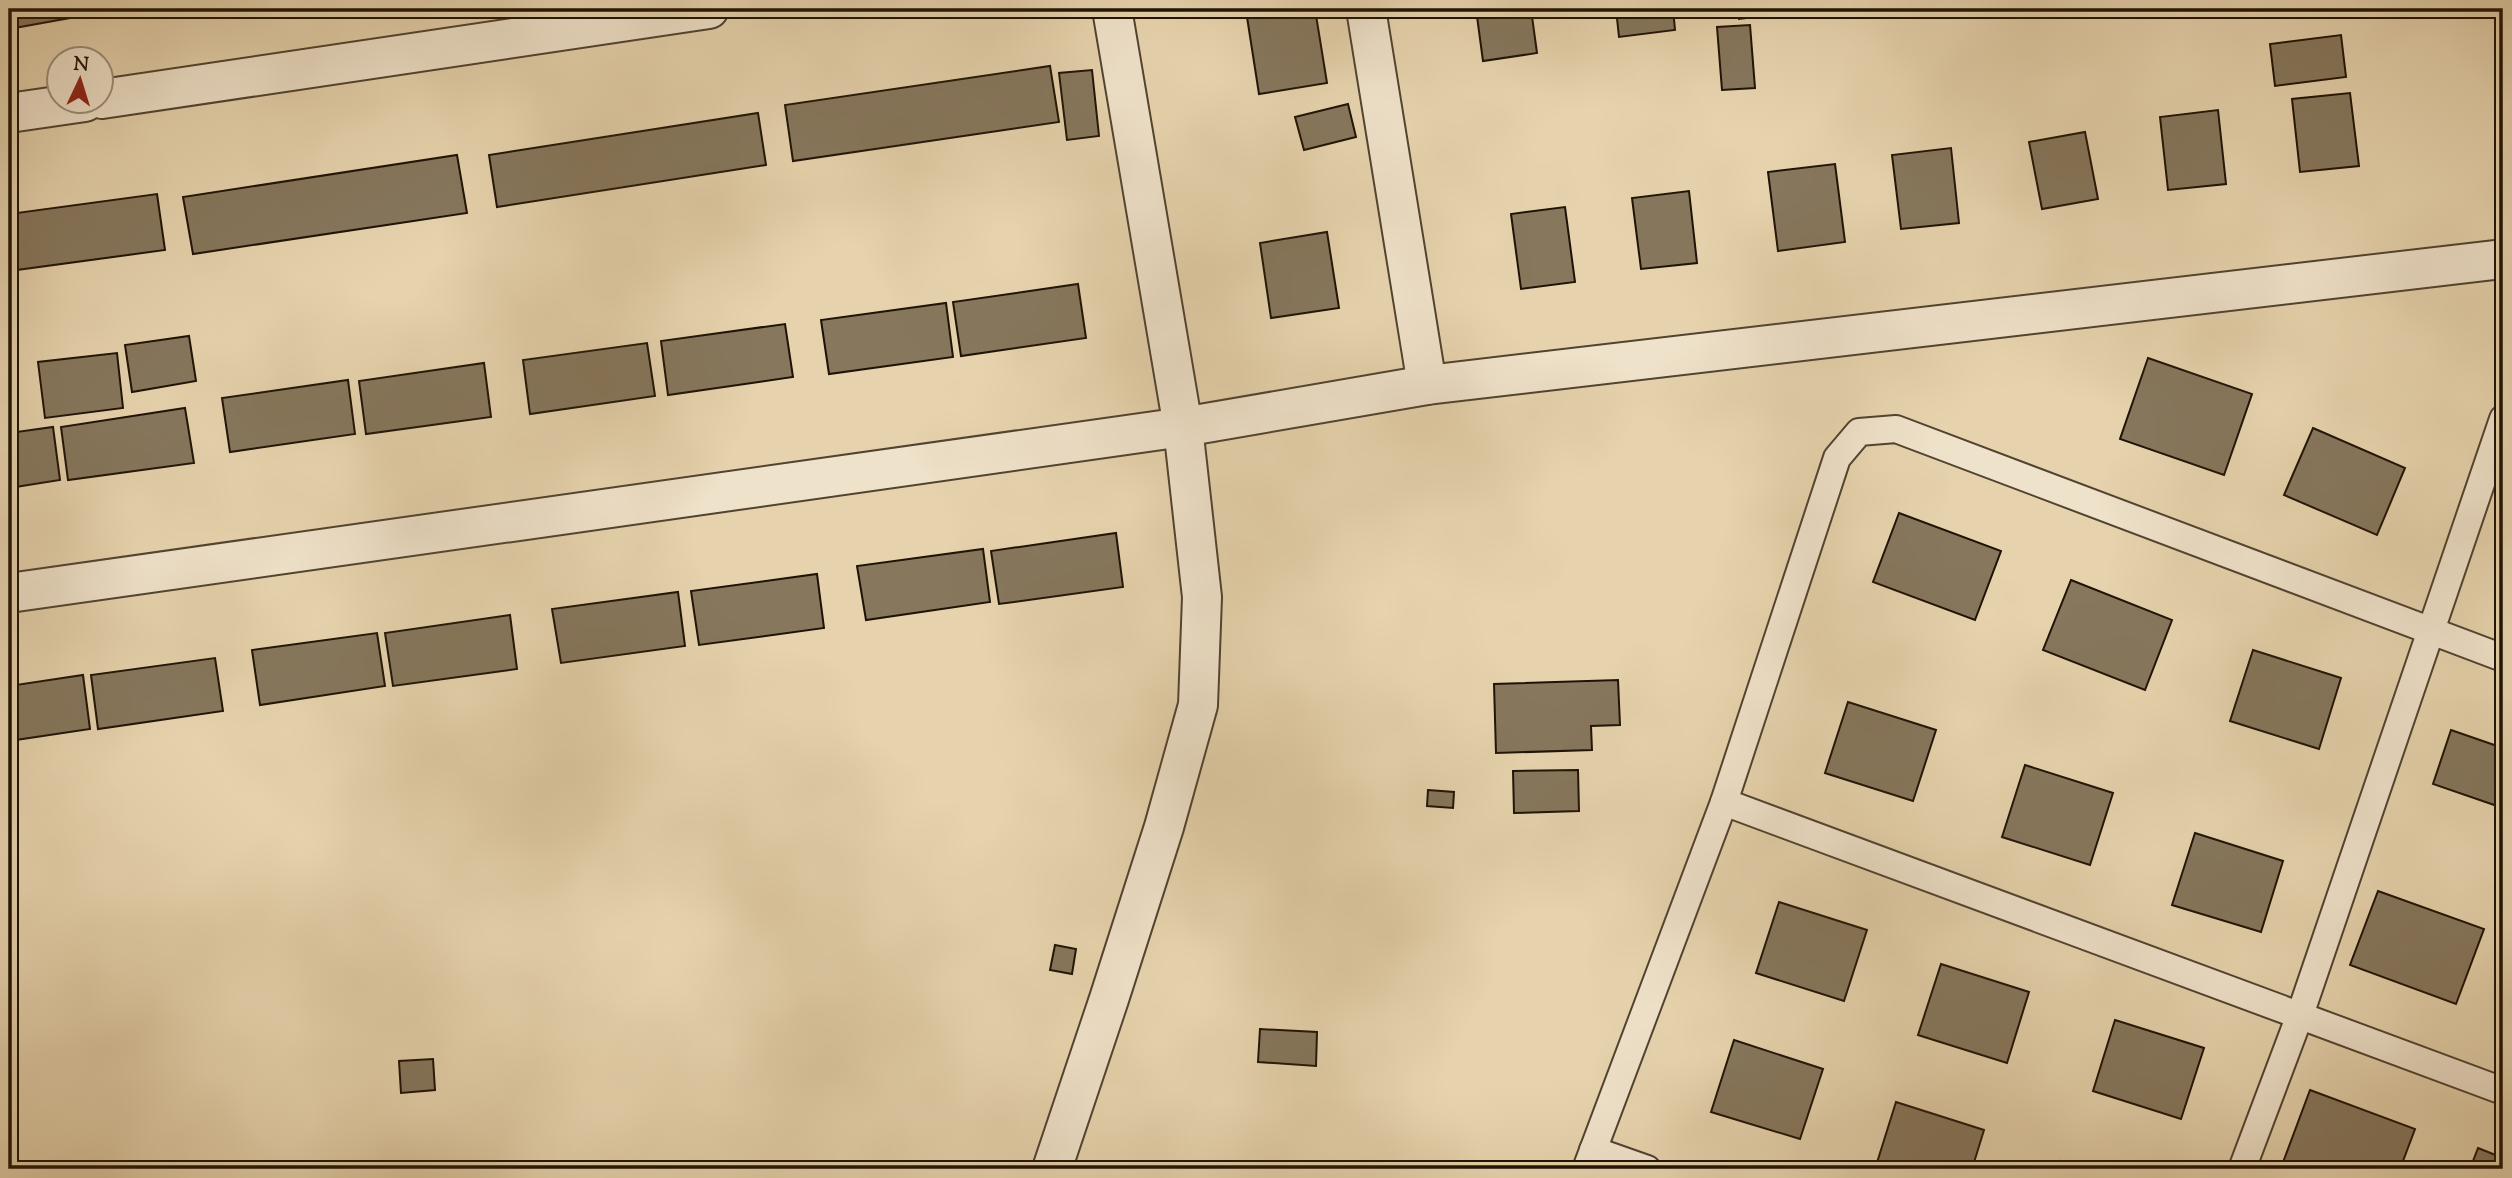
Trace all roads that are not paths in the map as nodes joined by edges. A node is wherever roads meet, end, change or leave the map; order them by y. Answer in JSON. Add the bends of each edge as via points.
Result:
{"nodes":[{"id":1,"x":709,"y":9,"type":"edge"},
{"id":2,"x":1112,"y":9,"type":"edge"},
{"id":3,"x":1366,"y":9,"type":"edge"},
{"id":4,"x":116,"y":97,"type":"edge"},
{"id":5,"x":46,"y":108,"type":"edge"},
{"id":6,"x":9,"y":113,"type":"edge"},
{"id":7,"x":2503,"y":259,"type":"edge"},
{"id":8,"x":1427,"y":385,"type":"junction"},
{"id":9,"x":2503,"y":419,"type":"edge"},
{"id":10,"x":1182,"y":427,"type":"junction"},
{"id":11,"x":9,"y":593,"type":"edge"},
{"id":12,"x":2432,"y":632,"type":"junction"},
{"id":13,"x":2503,"y":659,"type":"edge"},
{"id":14,"x":1724,"y":802,"type":"junction"},
{"id":15,"x":2300,"y":1015,"type":"junction"},
{"id":16,"x":2503,"y":1091,"type":"edge"},
{"id":17,"x":1589,"y":1160,"type":"edge"},
{"id":18,"x":1052,"y":1169,"type":"edge"},
{"id":19,"x":1647,"y":1169,"type":"edge"},
{"id":20,"x":2242,"y":1169,"type":"edge"}],
"edges":[{"from":1,"to":4,"type":"street"},
{"from":2,"to":10,"type":"street"},
{"from":3,"to":8,"type":"street"},
{"from":5,"to":6,"type":"street"},
{"from":7,"to":8,"type":"street"},
{"from":8,"to":10,"type":"street"},
{"from":9,"to":12,"type":"lane"},
{"from":10,"to":11,"type":"street"},
{"from":10,"to":18,"type":"street","via":[[1202,597],[1198,705],[1164,827]]},
{"from":12,"to":13,"type":"lane"},
{"from":12,"to":14,"type":"lane","via":[[1896,429],[1859,432],[1836,458]]},
{"from":12,"to":15,"type":"lane"},
{"from":14,"to":15,"type":"lane"},
{"from":14,"to":17,"type":"lane"},
{"from":15,"to":16,"type":"lane"},
{"from":15,"to":20,"type":"lane"},
{"from":17,"to":19,"type":"lane"}]}
